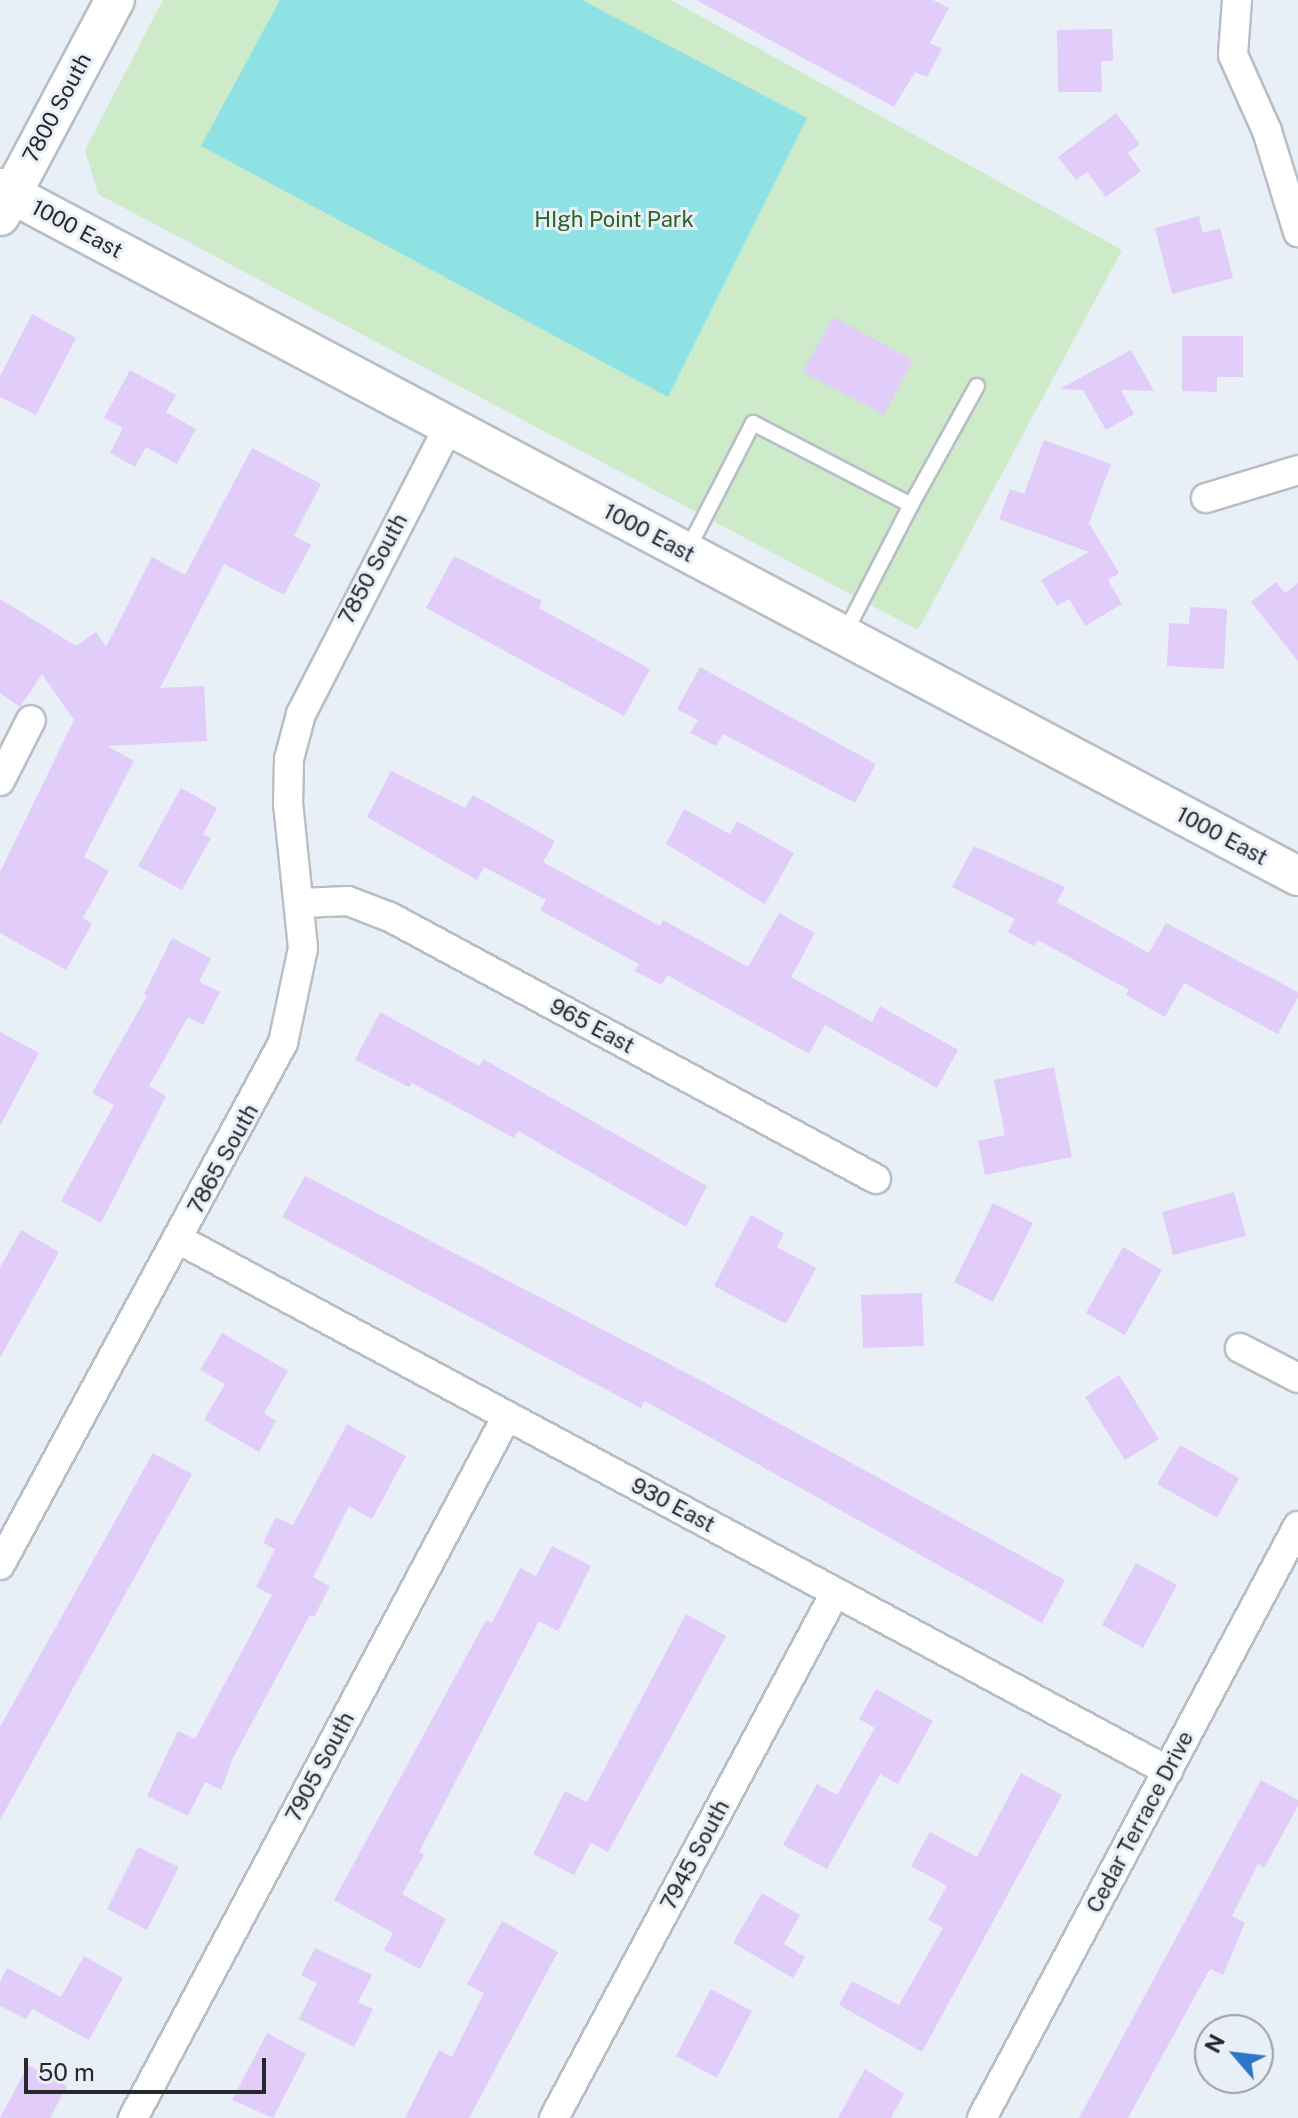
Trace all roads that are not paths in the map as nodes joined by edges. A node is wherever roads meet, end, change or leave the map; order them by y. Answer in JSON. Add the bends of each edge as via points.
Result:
{"nodes":[{"id":1,"x":115,"y":0,"type":"edge"},
{"id":2,"x":1237,"y":0,"type":"edge"},
{"id":3,"x":4,"y":200,"type":"edge"},
{"id":4,"x":1298,"y":232,"type":"edge"},
{"id":5,"x":977,"y":386,"type":"dead end"},
{"id":6,"x":449,"y":426,"type":"junction"},
{"id":7,"x":1298,"y":470,"type":"edge"},
{"id":8,"x":1206,"y":498,"type":"dead end"},
{"id":9,"x":911,"y":505,"type":"junction"},
{"id":10,"x":686,"y":553,"type":"junction"},
{"id":11,"x":844,"y":635,"type":"junction"},
{"id":12,"x":301,"y":714,"type":"joint"},
{"id":13,"x":31,"y":720,"type":"dead end"},
{"id":14,"x":5,"y":751,"type":"edge"},
{"id":15,"x":0,"y":781,"type":"edge"},
{"id":16,"x":1298,"y":876,"type":"edge"},
{"id":17,"x":301,"y":903,"type":"junction"},
{"id":18,"x":876,"y":1179,"type":"dead end"},
{"id":19,"x":178,"y":1239,"type":"junction"},
{"id":20,"x":1240,"y":1348,"type":"dead end"},
{"id":21,"x":1298,"y":1378,"type":"edge"},
{"id":22,"x":507,"y":1416,"type":"junction"},
{"id":23,"x":1298,"y":1526,"type":"edge"},
{"id":24,"x":0,"y":1565,"type":"edge"},
{"id":25,"x":835,"y":1593,"type":"junction"},
{"id":26,"x":1168,"y":1771,"type":"junction"},
{"id":27,"x":133,"y":2118,"type":"edge"},
{"id":28,"x":554,"y":2118,"type":"edge"},
{"id":29,"x":982,"y":2118,"type":"edge"}],
"edges":[{"from":1,"to":3,"type":"street","name":"7800 South"},
{"from":2,"to":4,"type":"street","via":[[1233,55],[1258,105]]},
{"from":3,"to":6,"type":"street","name":"1000 East"},
{"from":5,"to":9,"type":"lane"},
{"from":6,"to":10,"type":"street","name":"1000 East"},
{"from":6,"to":12,"type":"street","name":"7850 South"},
{"from":7,"to":8,"type":"street"},
{"from":9,"to":10,"type":"lane","via":[[753,423]]},
{"from":9,"to":11,"type":"lane"},
{"from":10,"to":11,"type":"street","name":"1000 East"},
{"from":11,"to":16,"type":"street","name":"1000 East"},
{"from":12,"to":17,"type":"street","name":"7865 South","via":[[289,759],[288,804]]},
{"from":13,"to":14,"type":"street"},
{"from":14,"to":15,"type":"street"},
{"from":17,"to":18,"type":"street","name":"965 East","via":[[348,901],[390,917]]},
{"from":17,"to":19,"type":"street","name":"7865 South","via":[[303,948],[283,1043]]},
{"from":19,"to":22,"type":"street","name":"930 East"},
{"from":19,"to":24,"type":"street","name":"7865 South"},
{"from":20,"to":21,"type":"street"},
{"from":22,"to":25,"type":"street","name":"930 East"},
{"from":22,"to":27,"type":"street","name":"7905 South"},
{"from":23,"to":26,"type":"street","name":"Cedar Terrace Drive"},
{"from":25,"to":26,"type":"street","name":"930 East"},
{"from":25,"to":28,"type":"street","name":"7945 South"},
{"from":26,"to":29,"type":"street","name":"Cedar Terrace Drive"}]}
